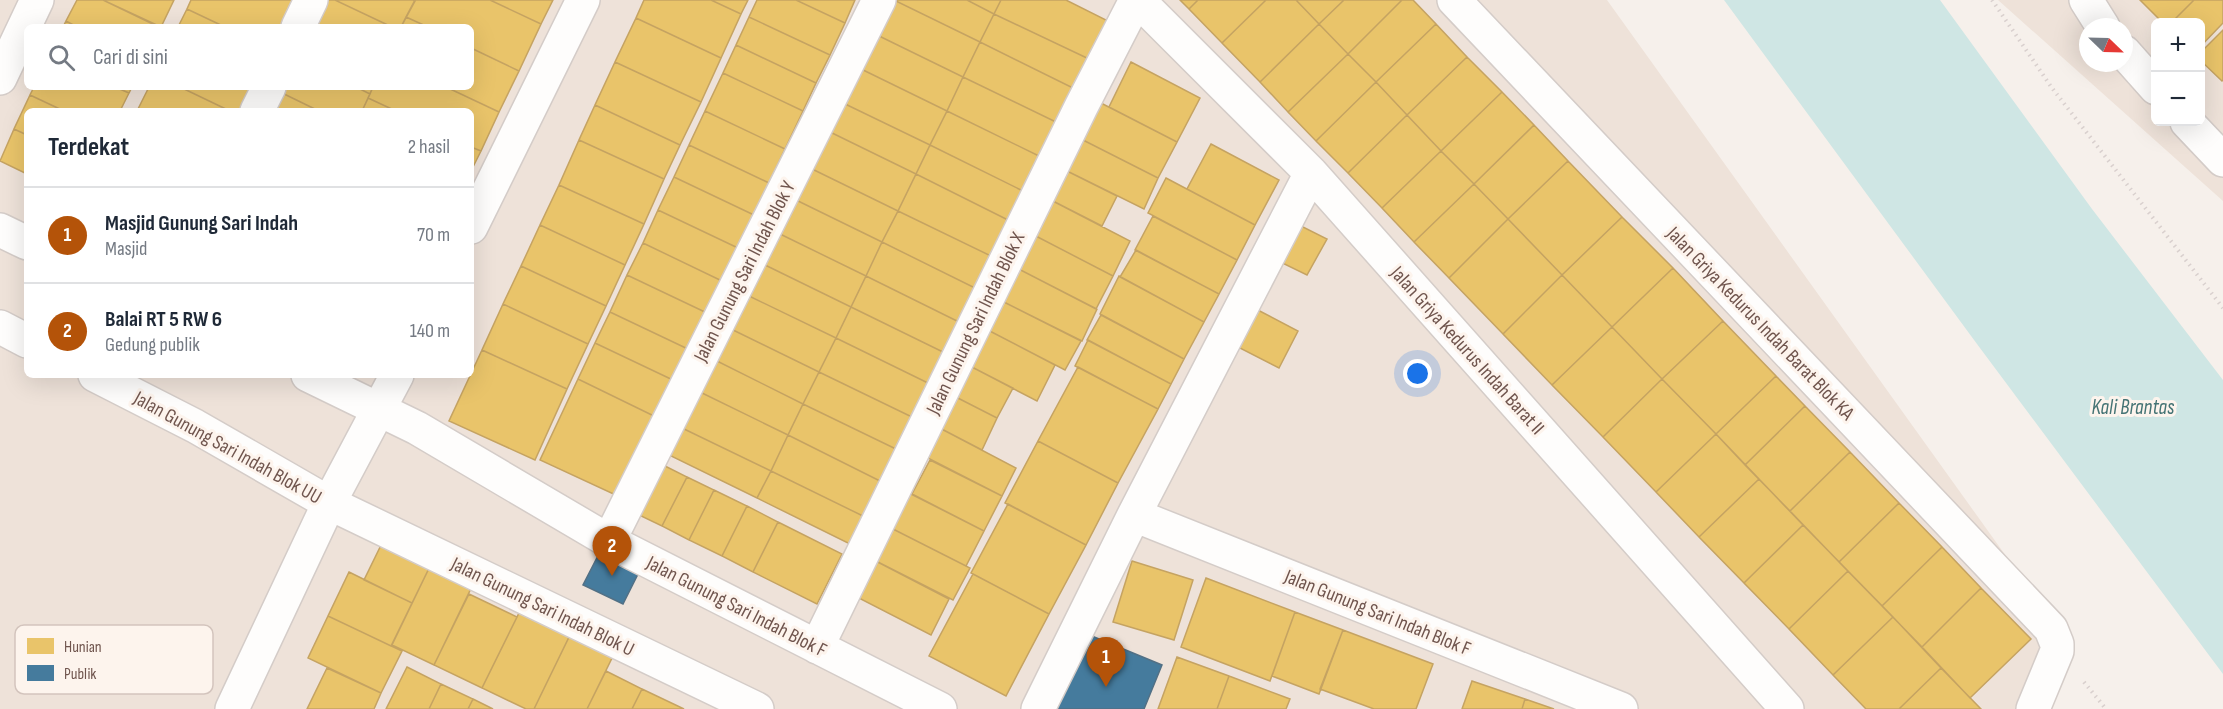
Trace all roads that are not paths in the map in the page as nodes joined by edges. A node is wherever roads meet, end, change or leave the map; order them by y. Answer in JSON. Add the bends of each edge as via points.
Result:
{"nodes":[{"id":1,"x":37,"y":0,"type":"edge"},
{"id":2,"x":311,"y":0,"type":"edge"},
{"id":3,"x":583,"y":0,"type":"edge"},
{"id":4,"x":879,"y":0,"type":"edge"},
{"id":5,"x":1137,"y":0,"type":"edge"},
{"id":6,"x":1454,"y":0,"type":"edge"},
{"id":7,"x":2086,"y":0,"type":"edge"},
{"id":8,"x":2097,"y":18,"type":"edge"},
{"id":9,"x":26,"y":24,"type":"edge"},
{"id":10,"x":299,"y":24,"type":"edge"},
{"id":11,"x":24,"y":27,"type":"edge"},
{"id":12,"x":2133,"y":62,"type":"edge"},
{"id":13,"x":0,"y":78,"type":"edge"},
{"id":14,"x":2151,"y":82,"type":"edge"},
{"id":15,"x":268,"y":90,"type":"edge"},
{"id":16,"x":258,"y":108,"type":"edge"},
{"id":17,"x":2191,"y":126,"type":"edge"},
{"id":18,"x":2223,"y":160,"type":"edge"},
{"id":19,"x":1311,"y":173,"type":"junction"},
{"id":20,"x":474,"y":221,"type":"edge"},
{"id":21,"x":0,"y":230,"type":"edge"},
{"id":22,"x":24,"y":242,"type":"edge"},
{"id":23,"x":0,"y":327,"type":"edge"},
{"id":24,"x":24,"y":339,"type":"edge"},
{"id":25,"x":101,"y":378,"type":"edge"},
{"id":26,"x":314,"y":378,"type":"edge"},
{"id":27,"x":396,"y":378,"type":"edge"},
{"id":28,"x":380,"y":409,"type":"junction"},
{"id":29,"x":329,"y":503,"type":"junction"},
{"id":30,"x":1134,"y":515,"type":"junction"},
{"id":31,"x":609,"y":542,"type":"junction"},
{"id":32,"x":817,"y":647,"type":"junction"},
{"id":33,"x":237,"y":707,"type":"edge"},
{"id":34,"x":757,"y":709,"type":"edge"},
{"id":35,"x":940,"y":709,"type":"edge"},
{"id":36,"x":1038,"y":709,"type":"edge"},
{"id":37,"x":1621,"y":709,"type":"edge"},
{"id":38,"x":1787,"y":709,"type":"edge"},
{"id":39,"x":2033,"y":709,"type":"edge"}],
"edges":[{"from":1,"to":9,"type":"street"},
{"from":2,"to":10,"type":"street"},
{"from":3,"to":20,"type":"street"},
{"from":4,"to":31,"type":"street","name":"Jalan Gunung Sari Indah Blok Y"},
{"from":5,"to":19,"type":"street","name":"Jalan Griya Kedurus Indah Barat II"},
{"from":5,"to":32,"type":"street","name":"Jalan Gunung Sari Indah Blok X"},
{"from":6,"to":39,"type":"street","name":"Jalan Griya Kedurus Indah Barat Blok KA","via":[[2043,621],[2055,636],[2057,651]]},
{"from":7,"to":8,"type":"street"},
{"from":11,"to":13,"type":"street"},
{"from":12,"to":14,"type":"street"},
{"from":15,"to":16,"type":"street"},
{"from":17,"to":18,"type":"street"},
{"from":19,"to":30,"type":"street"},
{"from":19,"to":38,"type":"street","name":"Jalan Griya Kedurus Indah Barat II"},
{"from":21,"to":22,"type":"street"},
{"from":23,"to":24,"type":"street"},
{"from":25,"to":29,"type":"street","name":"Jalan Gunung Sari Indah Blok UU","via":[[195,426]]},
{"from":26,"to":28,"type":"street","name":"Jalan Gunung Sari Indah Blok F"},
{"from":27,"to":28,"type":"street"},
{"from":28,"to":29,"type":"street"},
{"from":28,"to":31,"type":"street","name":"Jalan Gunung Sari Indah Blok F"},
{"from":29,"to":33,"type":"street"},
{"from":29,"to":34,"type":"street","name":"Jalan Gunung Sari Indah Blok U"},
{"from":30,"to":36,"type":"street"},
{"from":30,"to":37,"type":"street","name":"Jalan Gunung Sari Indah Blok F"},
{"from":31,"to":32,"type":"street","name":"Jalan Gunung Sari Indah Blok F"},
{"from":32,"to":35,"type":"street","name":"Jalan Gunung Sari Indah Blok F"}]}
